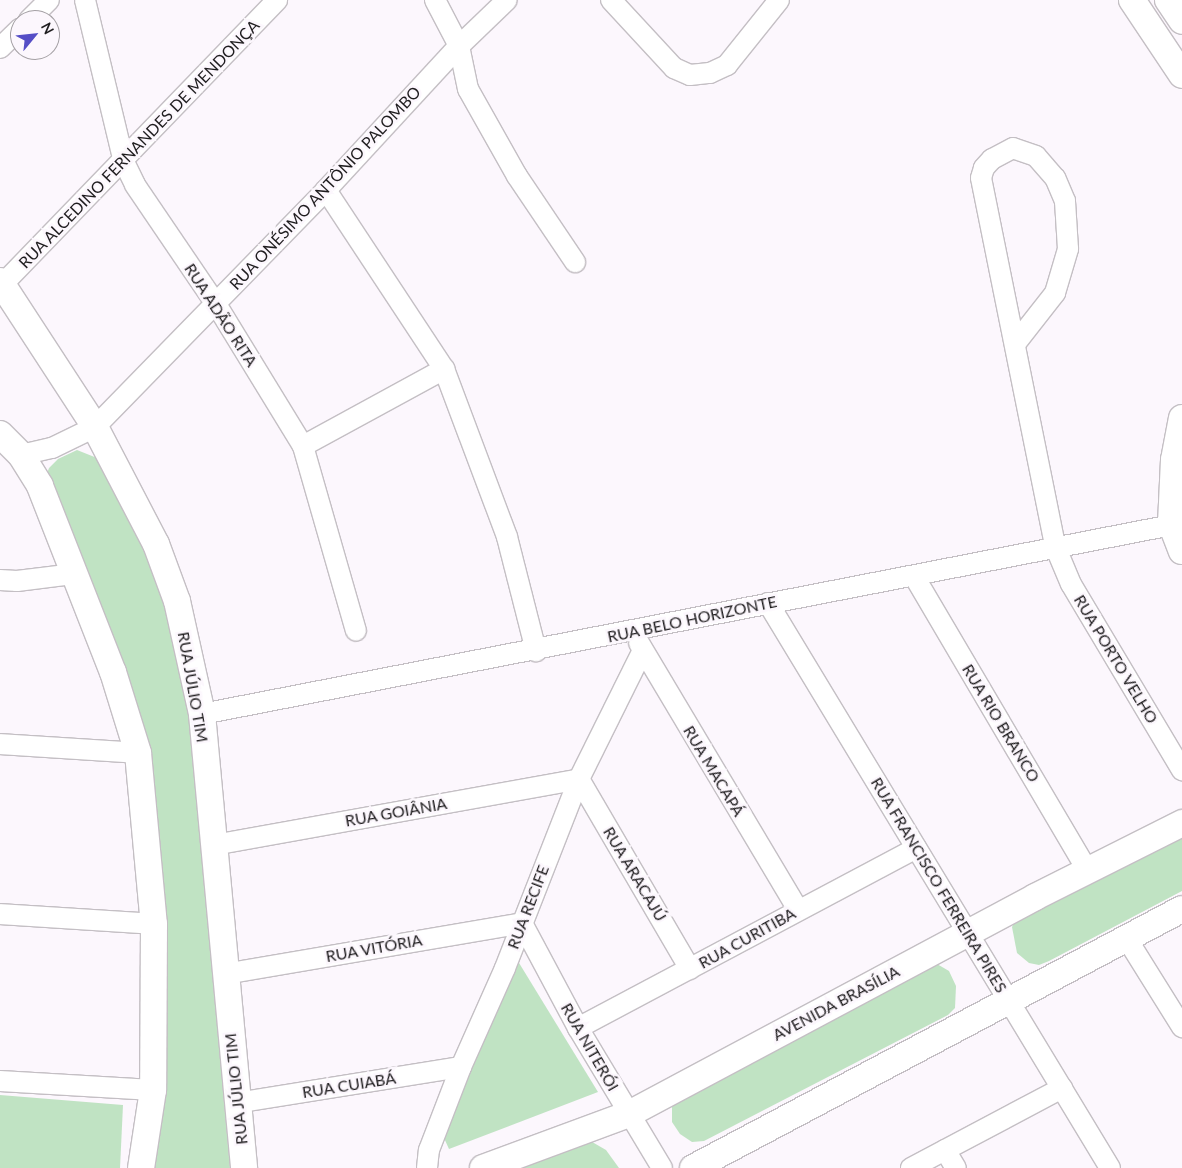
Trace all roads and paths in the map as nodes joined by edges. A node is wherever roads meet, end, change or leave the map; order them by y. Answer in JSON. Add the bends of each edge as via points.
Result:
{"nodes":[{"id":1,"x":49,"y":0,"type":"edge"},
{"id":2,"x":85,"y":0,"type":"edge"},
{"id":3,"x":277,"y":0,"type":"edge"},
{"id":4,"x":435,"y":0,"type":"edge"},
{"id":5,"x":507,"y":0,"type":"edge"},
{"id":6,"x":610,"y":0,"type":"edge"},
{"id":7,"x":779,"y":0,"type":"edge"},
{"id":8,"x":1132,"y":0,"type":"edge"},
{"id":9,"x":1168,"y":0,"type":"edge"},
{"id":10,"x":39,"y":10,"type":"edge"},
{"id":11,"x":1182,"y":21,"type":"edge"},
{"id":12,"x":10,"y":38,"type":"edge"},
{"id":13,"x":459,"y":46,"type":"junction"},
{"id":14,"x":0,"y":48,"type":"edge"},
{"id":15,"x":1182,"y":76,"type":"edge"},
{"id":16,"x":124,"y":162,"type":"junction"},
{"id":17,"x":326,"y":190,"type":"junction"},
{"id":18,"x":575,"y":262,"type":"dead end"},
{"id":19,"x":1,"y":285,"type":"edge"},
{"id":20,"x":216,"y":304,"type":"junction"},
{"id":21,"x":1015,"y":344,"type":"junction"},
{"id":22,"x":444,"y":369,"type":"junction"},
{"id":23,"x":1182,"y":418,"type":"edge"},
{"id":24,"x":95,"y":427,"type":"junction"},
{"id":25,"x":0,"y":434,"type":"edge"},
{"id":26,"x":303,"y":446,"type":"junction"},
{"id":27,"x":21,"y":455,"type":"junction"},
{"id":28,"x":1176,"y":523,"type":"edge"},
{"id":29,"x":1055,"y":546,"type":"junction"},
{"id":30,"x":1182,"y":551,"type":"edge"},
{"id":31,"x":73,"y":574,"type":"junction"},
{"id":32,"x":914,"y":576,"type":"junction"},
{"id":33,"x":0,"y":580,"type":"edge"},
{"id":34,"x":768,"y":603,"type":"junction"},
{"id":35,"x":356,"y":631,"type":"dead end"},
{"id":36,"x":634,"y":632,"type":"junction"},
{"id":37,"x":536,"y":651,"type":"junction"},
{"id":38,"x":642,"y":652,"type":"junction"},
{"id":39,"x":202,"y":714,"type":"junction"},
{"id":40,"x":0,"y":744,"type":"edge"},
{"id":41,"x":138,"y":753,"type":"junction"},
{"id":42,"x":1182,"y":770,"type":"edge"},
{"id":43,"x":579,"y":779,"type":"junction"},
{"id":44,"x":1182,"y":823,"type":"edge"},
{"id":45,"x":214,"y":845,"type":"junction"},
{"id":46,"x":916,"y":848,"type":"junction"},
{"id":47,"x":1088,"y":871,"type":"junction"},
{"id":48,"x":1182,"y":909,"type":"edge"},
{"id":49,"x":798,"y":910,"type":"junction"},
{"id":50,"x":0,"y":914,"type":"edge"},
{"id":51,"x":522,"y":923,"type":"junction"},
{"id":52,"x":154,"y":924,"type":"junction"},
{"id":53,"x":968,"y":933,"type":"junction"},
{"id":54,"x":1127,"y":939,"type":"junction"},
{"id":55,"x":690,"y":969,"type":"junction"},
{"id":56,"x":225,"y":974,"type":"junction"},
{"id":57,"x":1009,"y":1001,"type":"junction"},
{"id":58,"x":1182,"y":1027,"type":"edge"},
{"id":59,"x":578,"y":1028,"type":"junction"},
{"id":60,"x":461,"y":1067,"type":"junction"},
{"id":61,"x":0,"y":1081,"type":"edge"},
{"id":62,"x":1062,"y":1088,"type":"junction"},
{"id":63,"x":153,"y":1090,"type":"junction"},
{"id":64,"x":236,"y":1103,"type":"junction"},
{"id":65,"x":629,"y":1114,"type":"junction"},
{"id":66,"x":945,"y":1150,"type":"junction"},
{"id":67,"x":142,"y":1168,"type":"edge"},
{"id":68,"x":244,"y":1168,"type":"edge"},
{"id":69,"x":427,"y":1168,"type":"edge"},
{"id":70,"x":483,"y":1168,"type":"edge"},
{"id":71,"x":662,"y":1168,"type":"edge"},
{"id":72,"x":693,"y":1168,"type":"edge"},
{"id":73,"x":911,"y":1168,"type":"edge"},
{"id":74,"x":956,"y":1168,"type":"edge"},
{"id":75,"x":1110,"y":1168,"type":"edge"}],
"edges":[{"from":1,"to":10,"type":"street"},
{"from":2,"to":16,"type":"street","name":"RUA ADÃO RITA"},
{"from":3,"to":16,"type":"street","name":"RUA ALCEDINO FERNANDES DE MENDONÇA"},
{"from":4,"to":13,"type":"street"},
{"from":5,"to":13,"type":"street","name":"RUA ONÉSIMO ANTÔNIO PALOMBO"},
{"from":6,"to":7,"type":"street","via":[[674,68],[690,74],[710,73],[727,65]]},
{"from":8,"to":15,"type":"main road"},
{"from":9,"to":11,"type":"main road"},
{"from":12,"to":14,"type":"street"},
{"from":13,"to":17,"type":"street","name":"RUA ONÉSIMO ANTÔNIO PALOMBO"},
{"from":13,"to":18,"type":"street","via":[[468,89],[517,176]]},
{"from":16,"to":19,"type":"street","name":"RUA ALCEDINO FERNANDES DE MENDONÇA"},
{"from":16,"to":20,"type":"street","name":"RUA ADÃO RITA","via":[[135,185]]},
{"from":17,"to":20,"type":"street","name":"RUA ONÉSIMO ANTÔNIO PALOMBO"},
{"from":17,"to":22,"type":"street"},
{"from":19,"to":24,"type":"main road","name":"RUA JÚLIO TIM"},
{"from":20,"to":24,"type":"street","name":"RUA ONÉSIMO ANTÔNIO PALOMBO"},
{"from":20,"to":26,"type":"street","name":"RUA ADÃO RITA"},
{"from":21,"to":21,"type":"street","name":"RUA PORTO VELHO","via":[[981,178],[992,159],[1013,148],[1036,156],[1055,178],[1065,201],[1068,249],[1055,293]]},
{"from":21,"to":29,"type":"street","name":"RUA PORTO VELHO"},
{"from":22,"to":26,"type":"street"},
{"from":22,"to":37,"type":"street","via":[[507,538]]},
{"from":23,"to":28,"type":"main road","via":[[1174,460]]},
{"from":24,"to":27,"type":"street","name":"RUA ONÉSIMO ANTÔNIO PALOMBO","via":[[52,448]]},
{"from":24,"to":39,"type":"main road","name":"RUA JÚLIO TIM","via":[[156,544],[177,601]]},
{"from":25,"to":27,"type":"main road"},
{"from":26,"to":35,"type":"street","name":"RUA ADÃO RITA"},
{"from":27,"to":31,"type":"main road","via":[[40,486]]},
{"from":28,"to":29,"type":"street","name":"RUA BELO HORIZONTE"},
{"from":28,"to":30,"type":"main road"},
{"from":29,"to":32,"type":"street","name":"RUA BELO HORIZONTE"},
{"from":29,"to":42,"type":"street","name":"RUA PORTO VELHO","via":[[1071,584]]},
{"from":31,"to":33,"type":"street","via":[[17,582]]},
{"from":31,"to":41,"type":"main road","via":[[113,672]]},
{"from":32,"to":34,"type":"street","name":"RUA BELO HORIZONTE"},
{"from":32,"to":47,"type":"street","name":"RUA RIO BRANCO"},
{"from":34,"to":36,"type":"street","name":"RUA BELO HORIZONTE"},
{"from":34,"to":46,"type":"street","name":"RUA FRANCISCO FERREIRA PIRES"},
{"from":36,"to":37,"type":"street","name":"RUA BELO HORIZONTE"},
{"from":36,"to":38,"type":"street","name":"RUA MACAPÁ"},
{"from":37,"to":39,"type":"street","name":"RUA BELO HORIZONTE"},
{"from":38,"to":43,"type":"street","name":"RUA RECIFE"},
{"from":38,"to":49,"type":"street","name":"RUA MACAPÁ"},
{"from":39,"to":45,"type":"main road","name":"RUA JÚLIO TIM"},
{"from":40,"to":41,"type":"street"},
{"from":41,"to":52,"type":"main road"},
{"from":43,"to":45,"type":"street","name":"RUA GOIÂNIA"},
{"from":43,"to":51,"type":"street","name":"RUA RECIFE"},
{"from":43,"to":55,"type":"street","name":"RUA ARACAJÚ"},
{"from":44,"to":47,"type":"main road","name":"AVENIDA BRASÍLIA"},
{"from":45,"to":56,"type":"main road","name":"RUA JÚLIO TIM"},
{"from":46,"to":49,"type":"street","name":"RUA CURITIBA"},
{"from":46,"to":53,"type":"street","name":"RUA FRANCISCO FERREIRA PIRES"},
{"from":47,"to":53,"type":"main road","name":"AVENIDA BRASÍLIA"},
{"from":48,"to":54,"type":"main road"},
{"from":49,"to":55,"type":"street","name":"RUA CURITIBA"},
{"from":50,"to":52,"type":"street"},
{"from":51,"to":56,"type":"street","name":"RUA VITÓRIA"},
{"from":51,"to":59,"type":"street","name":"RUA NITERÓI"},
{"from":51,"to":60,"type":"street","name":"RUA RECIFE"},
{"from":52,"to":63,"type":"main road"},
{"from":53,"to":57,"type":"street","name":"RUA FRANCISCO FERREIRA PIRES"},
{"from":53,"to":65,"type":"main road","name":"AVENIDA BRASÍLIA"},
{"from":54,"to":57,"type":"main road"},
{"from":54,"to":58,"type":"street"},
{"from":55,"to":59,"type":"street","name":"RUA CURITIBA"},
{"from":56,"to":64,"type":"main road","name":"RUA JÚLIO TIM"},
{"from":57,"to":62,"type":"street","name":"RUA FRANCISCO FERREIRA PIRES"},
{"from":57,"to":72,"type":"main road"},
{"from":59,"to":65,"type":"street","name":"RUA NITERÓI"},
{"from":60,"to":64,"type":"street","name":"RUA CUIABÁ"},
{"from":60,"to":69,"type":"street","name":"RUA RECIFE","via":[[429,1150]]},
{"from":61,"to":63,"type":"street"},
{"from":62,"to":66,"type":"street"},
{"from":62,"to":75,"type":"street","name":"RUA FRANCISCO FERREIRA PIRES"},
{"from":63,"to":67,"type":"main road"},
{"from":64,"to":68,"type":"main road","name":"RUA JÚLIO TIM"},
{"from":65,"to":70,"type":"main road","name":"AVENIDA BRASÍLIA"},
{"from":65,"to":71,"type":"street","name":"RUA NITERÓI"},
{"from":66,"to":73,"type":"street"},
{"from":66,"to":74,"type":"street"}]}
